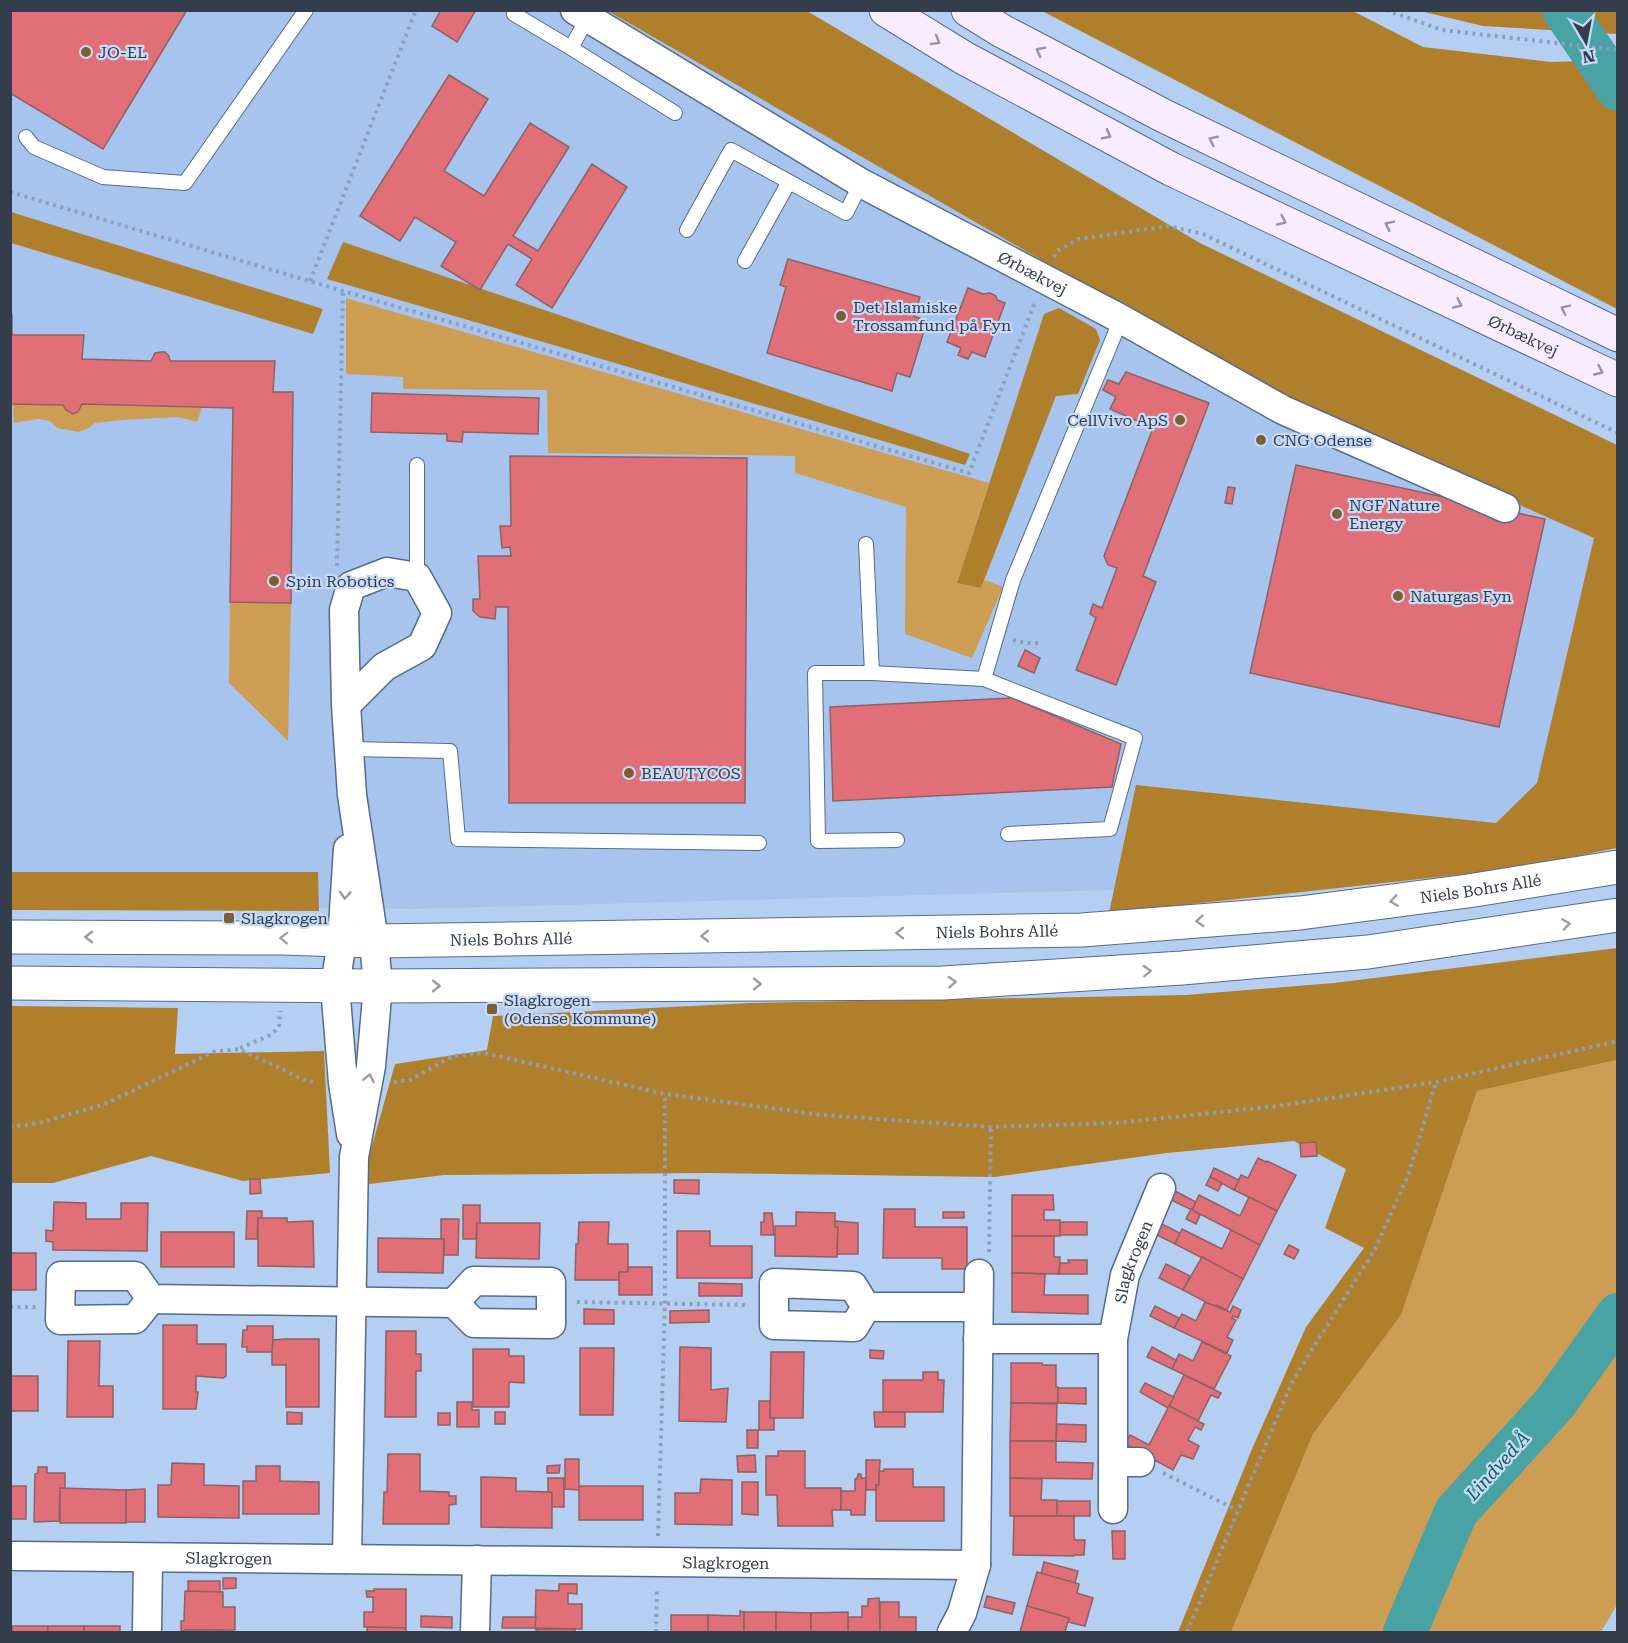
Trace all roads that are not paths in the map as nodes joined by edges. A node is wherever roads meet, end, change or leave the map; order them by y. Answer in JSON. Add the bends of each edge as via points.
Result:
{"nodes":[{"id":1,"x":306,"y":10,"type":"edge"},
{"id":2,"x":886,"y":10,"type":"edge"},
{"id":3,"x":968,"y":10,"type":"edge"},
{"id":4,"x":514,"y":14,"type":"dead end"},
{"id":5,"x":581,"y":14,"type":"edge"},
{"id":6,"x":571,"y":48,"type":"junction"},
{"id":7,"x":675,"y":113,"type":"dead end"},
{"id":8,"x":26,"y":137,"type":"dead end"},
{"id":9,"x":789,"y":182,"type":"junction"},
{"id":10,"x":861,"y":183,"type":"junction"},
{"id":11,"x":687,"y":230,"type":"dead end"},
{"id":12,"x":745,"y":261,"type":"dead end"},
{"id":13,"x":1121,"y":319,"type":"junction"},
{"id":14,"x":1617,"y":334,"type":"edge"},
{"id":15,"x":1617,"y":380,"type":"edge"},
{"id":16,"x":417,"y":465,"type":"dead end"},
{"id":17,"x":1504,"y":508,"type":"dead end"},
{"id":18,"x":866,"y":544,"type":"dead end"},
{"id":19,"x":417,"y":577,"type":"junction"},
{"id":20,"x":872,"y":673,"type":"junction"},
{"id":21,"x":984,"y":679,"type":"junction"},
{"id":22,"x":346,"y":705,"type":"junction"},
{"id":23,"x":349,"y":749,"type":"junction"},
{"id":24,"x":1008,"y":834,"type":"dead end"},
{"id":25,"x":897,"y":840,"type":"dead end"},
{"id":26,"x":759,"y":843,"type":"dead end"},
{"id":27,"x":1617,"y":867,"type":"edge"},
{"id":28,"x":1617,"y":915,"type":"edge"},
{"id":29,"x":10,"y":937,"type":"edge"},
{"id":30,"x":357,"y":963,"type":"junction"},
{"id":31,"x":10,"y":983,"type":"edge"},
{"id":32,"x":355,"y":1083,"type":"junction"},
{"id":33,"x":1161,"y":1188,"type":"dead end"},
{"id":34,"x":979,"y":1274,"type":"road end"},
{"id":35,"x":152,"y":1299,"type":"dead end"},
{"id":36,"x":351,"y":1301,"type":"junction"},
{"id":37,"x":454,"y":1303,"type":"junction"},
{"id":38,"x":866,"y":1307,"type":"junction"},
{"id":39,"x":978,"y":1307,"type":"junction"},
{"id":40,"x":978,"y":1339,"type":"junction"},
{"id":41,"x":1113,"y":1339,"type":"junction"},
{"id":42,"x":1113,"y":1509,"type":"dead end"},
{"id":43,"x":15,"y":1556,"type":"dead end"},
{"id":44,"x":148,"y":1558,"type":"junction"},
{"id":45,"x":347,"y":1559,"type":"junction"},
{"id":46,"x":477,"y":1560,"type":"junction"},
{"id":47,"x":976,"y":1565,"type":"junction"},
{"id":48,"x":147,"y":1632,"type":"edge"},
{"id":49,"x":475,"y":1632,"type":"edge"},
{"id":50,"x":952,"y":1632,"type":"edge"}],
"edges":[{"from":1,"to":8,"type":"lane","via":[[185,183],[103,177],[34,147]]},
{"from":2,"to":15,"type":"main road","name":"Ørbækvej","one_way":true,"via":[[964,57],[1171,169]]},
{"from":14,"to":3,"type":"main road","one_way":true,"via":[[1164,116]]},
{"from":4,"to":6,"type":"lane"},
{"from":5,"to":6,"type":"lane"},
{"from":5,"to":10,"type":"street","name":"Ørbækvej"},
{"from":6,"to":7,"type":"lane"},
{"from":9,"to":10,"type":"lane","via":[[846,213]]},
{"from":9,"to":11,"type":"lane","via":[[731,150]]},
{"from":9,"to":12,"type":"lane"},
{"from":10,"to":13,"type":"street","name":"Ørbækvej"},
{"from":13,"to":17,"type":"street","name":"Ørbækvej","via":[[1283,410]]},
{"from":13,"to":21,"type":"lane","via":[[1013,580]]},
{"from":16,"to":19,"type":"lane"},
{"from":18,"to":20,"type":"lane"},
{"from":19,"to":22,"type":"street","via":[[437,613],[422,646],[384,667]]},
{"from":19,"to":22,"type":"street","via":[[387,572],[351,586],[344,610]]},
{"from":20,"to":21,"type":"lane"},
{"from":20,"to":25,"type":"lane","via":[[815,673],[818,841]]},
{"from":21,"to":24,"type":"lane","via":[[1135,738],[1110,830]]},
{"from":22,"to":23,"type":"street"},
{"from":23,"to":26,"type":"lane","via":[[450,751],[458,838]]},
{"from":23,"to":30,"type":"street"},
{"from":27,"to":30,"type":"street","name":"Niels Bohrs Allé","one_way":true,"via":[[1300,913],[1082,930],[642,937]]},
{"from":30,"to":28,"type":"street","name":"Niels Bohrs Allé","one_way":true,"via":[[955,982],[1368,952]]},
{"from":30,"to":29,"type":"street","name":"Niels Bohrs Allé","one_way":true,"via":[[282,938]]},
{"from":30,"to":31,"type":"street","name":"Niels Bohrs Allé"},
{"from":30,"to":32,"type":"street"},
{"from":32,"to":30,"type":"street","one_way":true,"via":[[371,1066]]},
{"from":32,"to":36,"type":"street"},
{"from":33,"to":41,"type":"street","name":"Slagkrogen","via":[[1125,1275]]},
{"from":34,"to":39,"type":"street"},
{"from":35,"to":36,"type":"street"},
{"from":36,"to":37,"type":"street"},
{"from":36,"to":45,"type":"street"},
{"from":37,"to":37,"type":"street","via":[[474,1281],[551,1282],[551,1324],[474,1323]]},
{"from":38,"to":38,"type":"street","via":[[853,1286],[774,1283],[774,1326],[854,1327]]},
{"from":38,"to":39,"type":"street"},
{"from":39,"to":40,"type":"street"},
{"from":40,"to":41,"type":"street"},
{"from":40,"to":47,"type":"street"},
{"from":41,"to":42,"type":"street","name":"Slagkrogen","via":[[1126,1462]]},
{"from":43,"to":44,"type":"street","name":"Slagkrogen"},
{"from":44,"to":45,"type":"street","name":"Slagkrogen"},
{"from":44,"to":48,"type":"street"},
{"from":45,"to":46,"type":"street","name":"Slagkrogen"},
{"from":46,"to":47,"type":"street","name":"Slagkrogen"},
{"from":46,"to":49,"type":"street"},
{"from":47,"to":50,"type":"street","via":[[962,1613]]}]}
